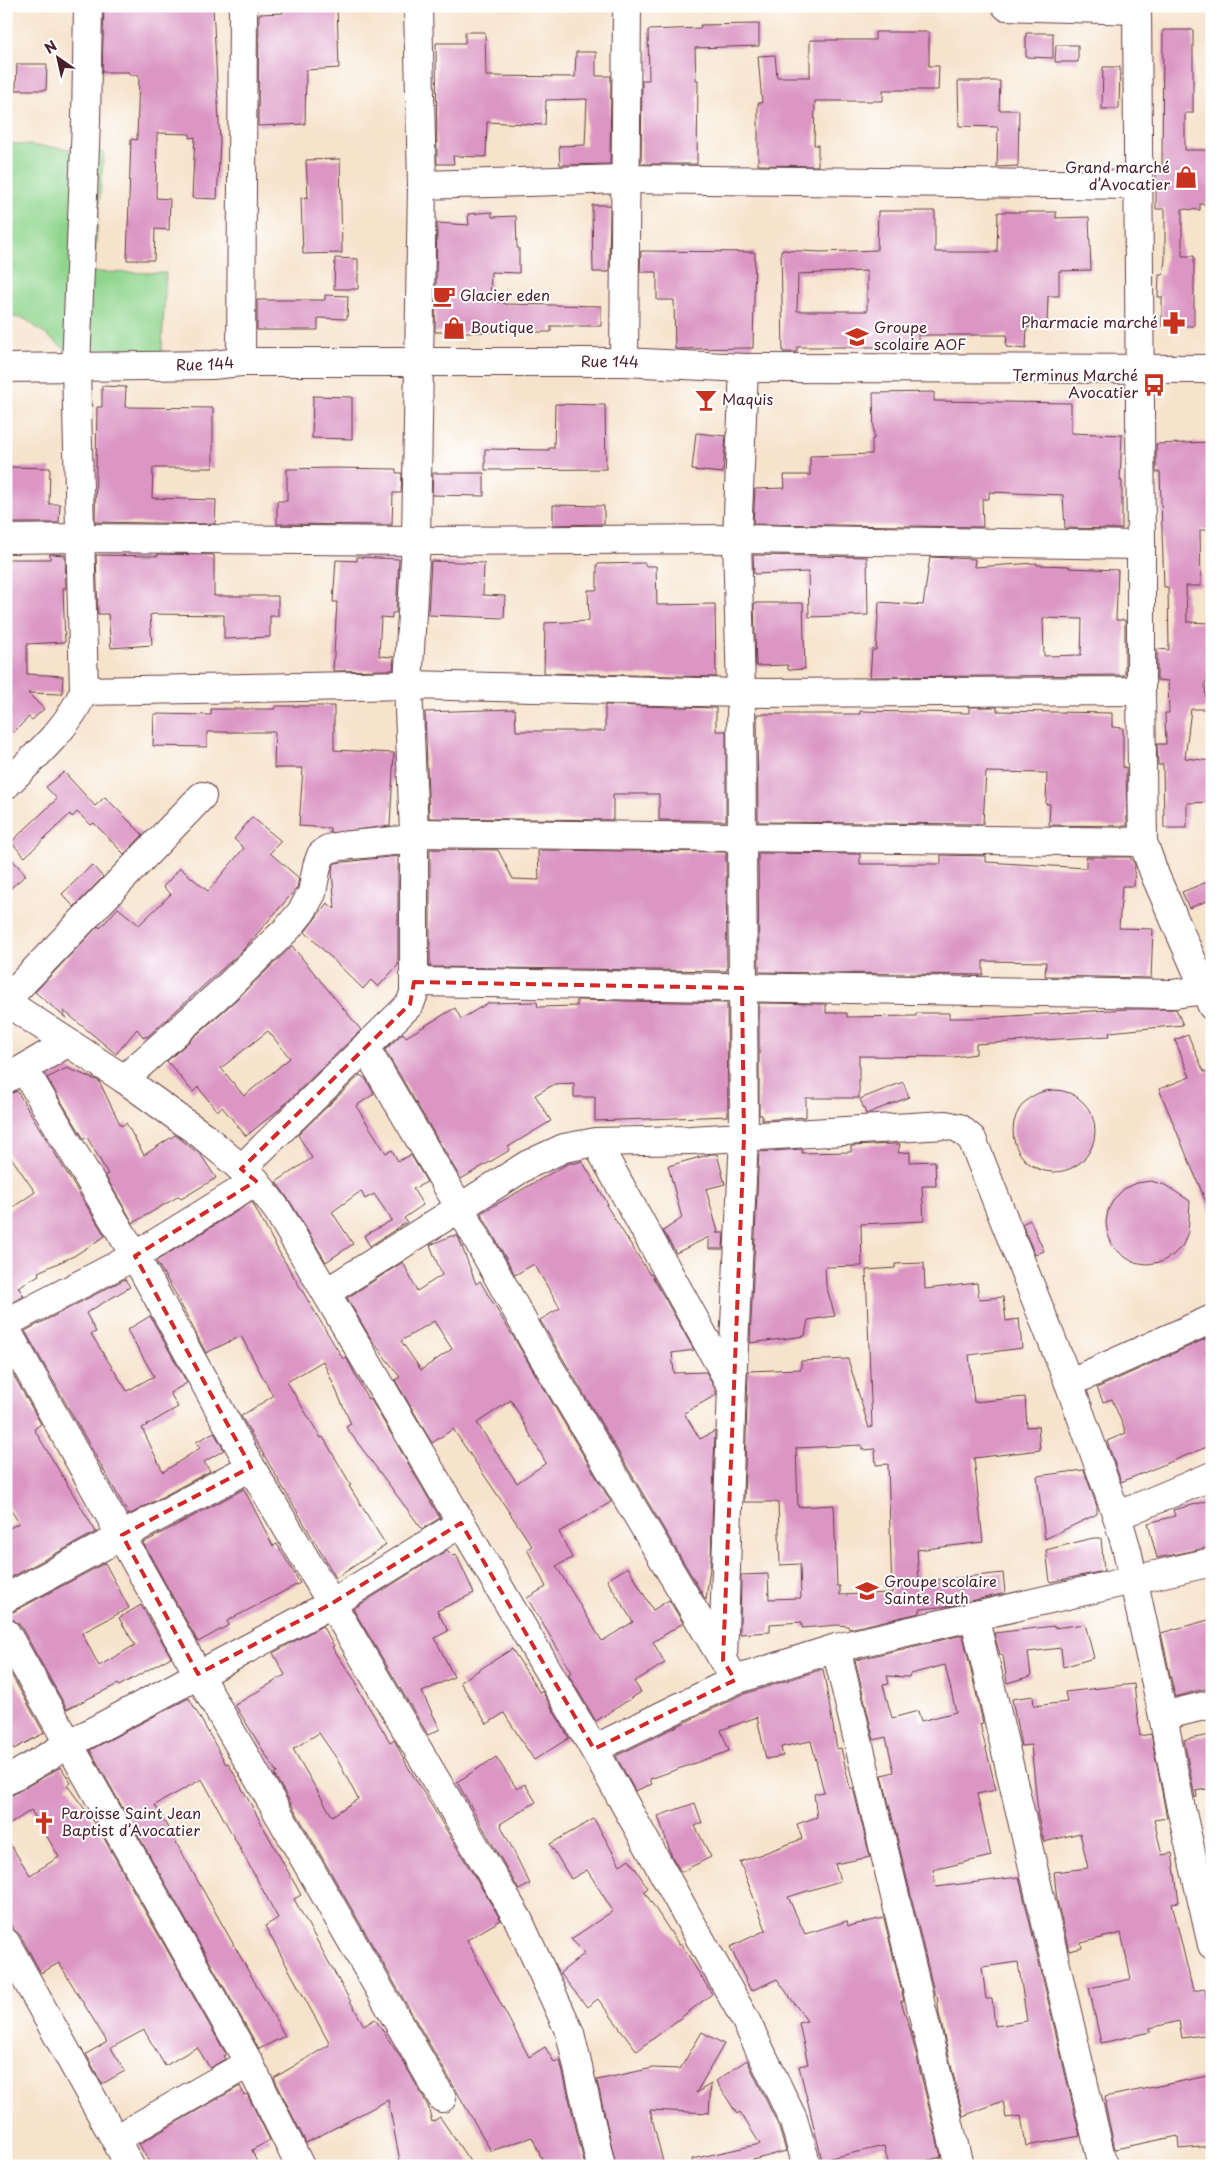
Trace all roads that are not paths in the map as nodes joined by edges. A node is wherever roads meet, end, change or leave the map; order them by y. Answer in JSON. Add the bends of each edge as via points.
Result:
{"nodes":[{"id":1,"x":88,"y":6,"type":"edge"},
{"id":2,"x":243,"y":6,"type":"edge"},
{"id":3,"x":418,"y":6,"type":"edge"},
{"id":4,"x":627,"y":6,"type":"edge"},
{"id":5,"x":1006,"y":6,"type":"edge"},
{"id":6,"x":1137,"y":8,"type":"edge"},
{"id":7,"x":624,"y":179,"type":"junction"},
{"id":8,"x":422,"y":185,"type":"junction"},
{"id":9,"x":1139,"y":185,"type":"junction"},
{"id":10,"x":241,"y":362,"type":"junction"},
{"id":11,"x":417,"y":362,"type":"junction"},
{"id":12,"x":624,"y":362,"type":"junction"},
{"id":13,"x":76,"y":367,"type":"junction"},
{"id":14,"x":6,"y":368,"type":"edge"},
{"id":15,"x":744,"y":368,"type":"junction"},
{"id":16,"x":1212,"y":369,"type":"edge"},
{"id":17,"x":1140,"y":371,"type":"junction"},
{"id":18,"x":82,"y":538,"type":"junction"},
{"id":19,"x":6,"y":539,"type":"edge"},
{"id":20,"x":737,"y":539,"type":"junction"},
{"id":21,"x":416,"y":541,"type":"junction"},
{"id":22,"x":1142,"y":545,"type":"junction"},
{"id":23,"x":408,"y":685,"type":"junction"},
{"id":24,"x":84,"y":691,"type":"junction"},
{"id":25,"x":1141,"y":691,"type":"junction"},
{"id":26,"x":741,"y":693,"type":"junction"},
{"id":27,"x":6,"y":785,"type":"edge"},
{"id":28,"x":202,"y":796,"type":"dead end"},
{"id":29,"x":414,"y":836,"type":"junction"},
{"id":30,"x":741,"y":838,"type":"junction"},
{"id":31,"x":1144,"y":842,"type":"junction"},
{"id":32,"x":414,"y":982,"type":"junction"},
{"id":33,"x":742,"y":988,"type":"junction"},
{"id":34,"x":1209,"y":994,"type":"edge"},
{"id":35,"x":6,"y":1001,"type":"edge"},
{"id":36,"x":66,"y":1043,"type":"junction"},
{"id":37,"x":365,"y":1047,"type":"junction"},
{"id":38,"x":15,"y":1074,"type":"edge"},
{"id":39,"x":124,"y":1079,"type":"junction"},
{"id":40,"x":744,"y":1137,"type":"junction"},
{"id":41,"x":596,"y":1142,"type":"junction"},
{"id":42,"x":249,"y":1175,"type":"junction"},
{"id":43,"x":460,"y":1208,"type":"junction"},
{"id":44,"x":135,"y":1256,"type":"junction"},
{"id":45,"x":327,"y":1292,"type":"junction"},
{"id":46,"x":1212,"y":1319,"type":"edge"},
{"id":47,"x":6,"y":1323,"type":"edge"},
{"id":48,"x":6,"y":1329,"type":"edge"},
{"id":49,"x":1069,"y":1382,"type":"junction"},
{"id":50,"x":732,"y":1387,"type":"junction"},
{"id":51,"x":251,"y":1466,"type":"junction"},
{"id":52,"x":1212,"y":1476,"type":"edge"},
{"id":53,"x":1117,"y":1516,"type":"junction"},
{"id":54,"x":461,"y":1524,"type":"junction"},
{"id":55,"x":122,"y":1535,"type":"junction"},
{"id":56,"x":1212,"y":1562,"type":"edge"},
{"id":57,"x":1133,"y":1580,"type":"junction"},
{"id":58,"x":6,"y":1598,"type":"edge"},
{"id":59,"x":331,"y":1604,"type":"junction"},
{"id":60,"x":974,"y":1615,"type":"junction"},
{"id":61,"x":6,"y":1633,"type":"edge"},
{"id":62,"x":836,"y":1648,"type":"junction"},
{"id":63,"x":729,"y":1670,"type":"junction"},
{"id":64,"x":198,"y":1674,"type":"junction"},
{"id":65,"x":1212,"y":1704,"type":"edge"},
{"id":66,"x":1163,"y":1716,"type":"junction"},
{"id":67,"x":69,"y":1744,"type":"junction"},
{"id":68,"x":594,"y":1749,"type":"junction"},
{"id":69,"x":6,"y":1781,"type":"edge"},
{"id":70,"x":6,"y":1943,"type":"edge"},
{"id":71,"x":1212,"y":1945,"type":"edge"},
{"id":72,"x":250,"y":2064,"type":"junction"},
{"id":73,"x":442,"y":2098,"type":"dead end"},
{"id":74,"x":116,"y":2139,"type":"junction"},
{"id":75,"x":130,"y":2166,"type":"edge"},
{"id":76,"x":300,"y":2166,"type":"edge"},
{"id":77,"x":601,"y":2166,"type":"edge"},
{"id":78,"x":807,"y":2166,"type":"edge"},
{"id":79,"x":959,"y":2166,"type":"edge"},
{"id":80,"x":1103,"y":2166,"type":"edge"}],
"edges":[{"from":1,"to":13,"type":"street"},
{"from":2,"to":10,"type":"street"},
{"from":3,"to":8,"type":"street"},
{"from":4,"to":7,"type":"street"},
{"from":5,"to":6,"type":"street"},
{"from":6,"to":9,"type":"street"},
{"from":7,"to":8,"type":"street"},
{"from":7,"to":9,"type":"street"},
{"from":7,"to":12,"type":"street"},
{"from":8,"to":11,"type":"street"},
{"from":9,"to":17,"type":"street"},
{"from":10,"to":11,"type":"street","name":"Rue 144"},
{"from":10,"to":13,"type":"street","name":"Rue 144"},
{"from":11,"to":12,"type":"street","name":"Rue 144"},
{"from":11,"to":21,"type":"street"},
{"from":12,"to":15,"type":"street","name":"Rue 144"},
{"from":13,"to":14,"type":"street","name":"Rue 144"},
{"from":13,"to":18,"type":"street"},
{"from":15,"to":17,"type":"street","name":"Rue 144"},
{"from":15,"to":20,"type":"street"},
{"from":16,"to":17,"type":"street","name":"Rue 144"},
{"from":17,"to":22,"type":"street"},
{"from":18,"to":19,"type":"street"},
{"from":18,"to":21,"type":"street"},
{"from":18,"to":24,"type":"street"},
{"from":20,"to":21,"type":"street"},
{"from":20,"to":22,"type":"street"},
{"from":20,"to":26,"type":"street"},
{"from":21,"to":23,"type":"street"},
{"from":22,"to":25,"type":"street"},
{"from":23,"to":24,"type":"street"},
{"from":23,"to":26,"type":"street"},
{"from":23,"to":29,"type":"street"},
{"from":24,"to":27,"type":"street","via":[[78,707],[66,723]]},
{"from":25,"to":26,"type":"street"},
{"from":25,"to":31,"type":"street"},
{"from":26,"to":30,"type":"street"},
{"from":28,"to":35,"type":"street"},
{"from":29,"to":30,"type":"street"},
{"from":29,"to":32,"type":"street"},
{"from":29,"to":39,"type":"street","via":[[328,849],[321,855],[317,866],[312,893],[288,928]]},
{"from":30,"to":31,"type":"street"},
{"from":30,"to":33,"type":"street"},
{"from":31,"to":34,"type":"street"},
{"from":32,"to":33,"type":"street"},
{"from":32,"to":37,"type":"street","via":[[413,999]]},
{"from":33,"to":34,"type":"street"},
{"from":33,"to":40,"type":"street"},
{"from":35,"to":36,"type":"street"},
{"from":36,"to":38,"type":"street"},
{"from":36,"to":39,"type":"street"},
{"from":37,"to":42,"type":"street"},
{"from":37,"to":43,"type":"street"},
{"from":38,"to":44,"type":"street"},
{"from":39,"to":42,"type":"street","via":[[202,1135]]},
{"from":40,"to":41,"type":"street"},
{"from":40,"to":49,"type":"street","via":[[945,1125],[959,1128],[972,1139]]},
{"from":40,"to":50,"type":"street"},
{"from":41,"to":43,"type":"street","via":[[564,1148],[527,1165]]},
{"from":41,"to":50,"type":"street"},
{"from":42,"to":44,"type":"street"},
{"from":42,"to":45,"type":"street","via":[[278,1211]]},
{"from":43,"to":45,"type":"street"},
{"from":43,"to":63,"type":"street","via":[[536,1347]]},
{"from":44,"to":47,"type":"street"},
{"from":44,"to":51,"type":"street"},
{"from":45,"to":54,"type":"street"},
{"from":46,"to":49,"type":"street"},
{"from":48,"to":55,"type":"street"},
{"from":49,"to":53,"type":"street"},
{"from":50,"to":63,"type":"street"},
{"from":51,"to":55,"type":"street"},
{"from":51,"to":59,"type":"street"},
{"from":52,"to":53,"type":"street"},
{"from":53,"to":57,"type":"street"},
{"from":54,"to":59,"type":"street"},
{"from":54,"to":68,"type":"street"},
{"from":55,"to":58,"type":"street"},
{"from":55,"to":64,"type":"street"},
{"from":56,"to":57,"type":"street"},
{"from":57,"to":60,"type":"street"},
{"from":57,"to":66,"type":"street"},
{"from":59,"to":64,"type":"street"},
{"from":59,"to":77,"type":"street","via":[[518,1918],[570,2033]]},
{"from":60,"to":62,"type":"street"},
{"from":60,"to":80,"type":"street"},
{"from":61,"to":67,"type":"street"},
{"from":62,"to":63,"type":"street"},
{"from":62,"to":79,"type":"street"},
{"from":63,"to":68,"type":"street"},
{"from":64,"to":67,"type":"street"},
{"from":64,"to":73,"type":"street"},
{"from":65,"to":66,"type":"street"},
{"from":66,"to":71,"type":"street"},
{"from":67,"to":69,"type":"street"},
{"from":67,"to":72,"type":"street"},
{"from":68,"to":78,"type":"street","via":[[746,2021],[793,2119]]},
{"from":70,"to":74,"type":"street"},
{"from":72,"to":74,"type":"street"},
{"from":72,"to":76,"type":"street"},
{"from":74,"to":75,"type":"street"}]}
